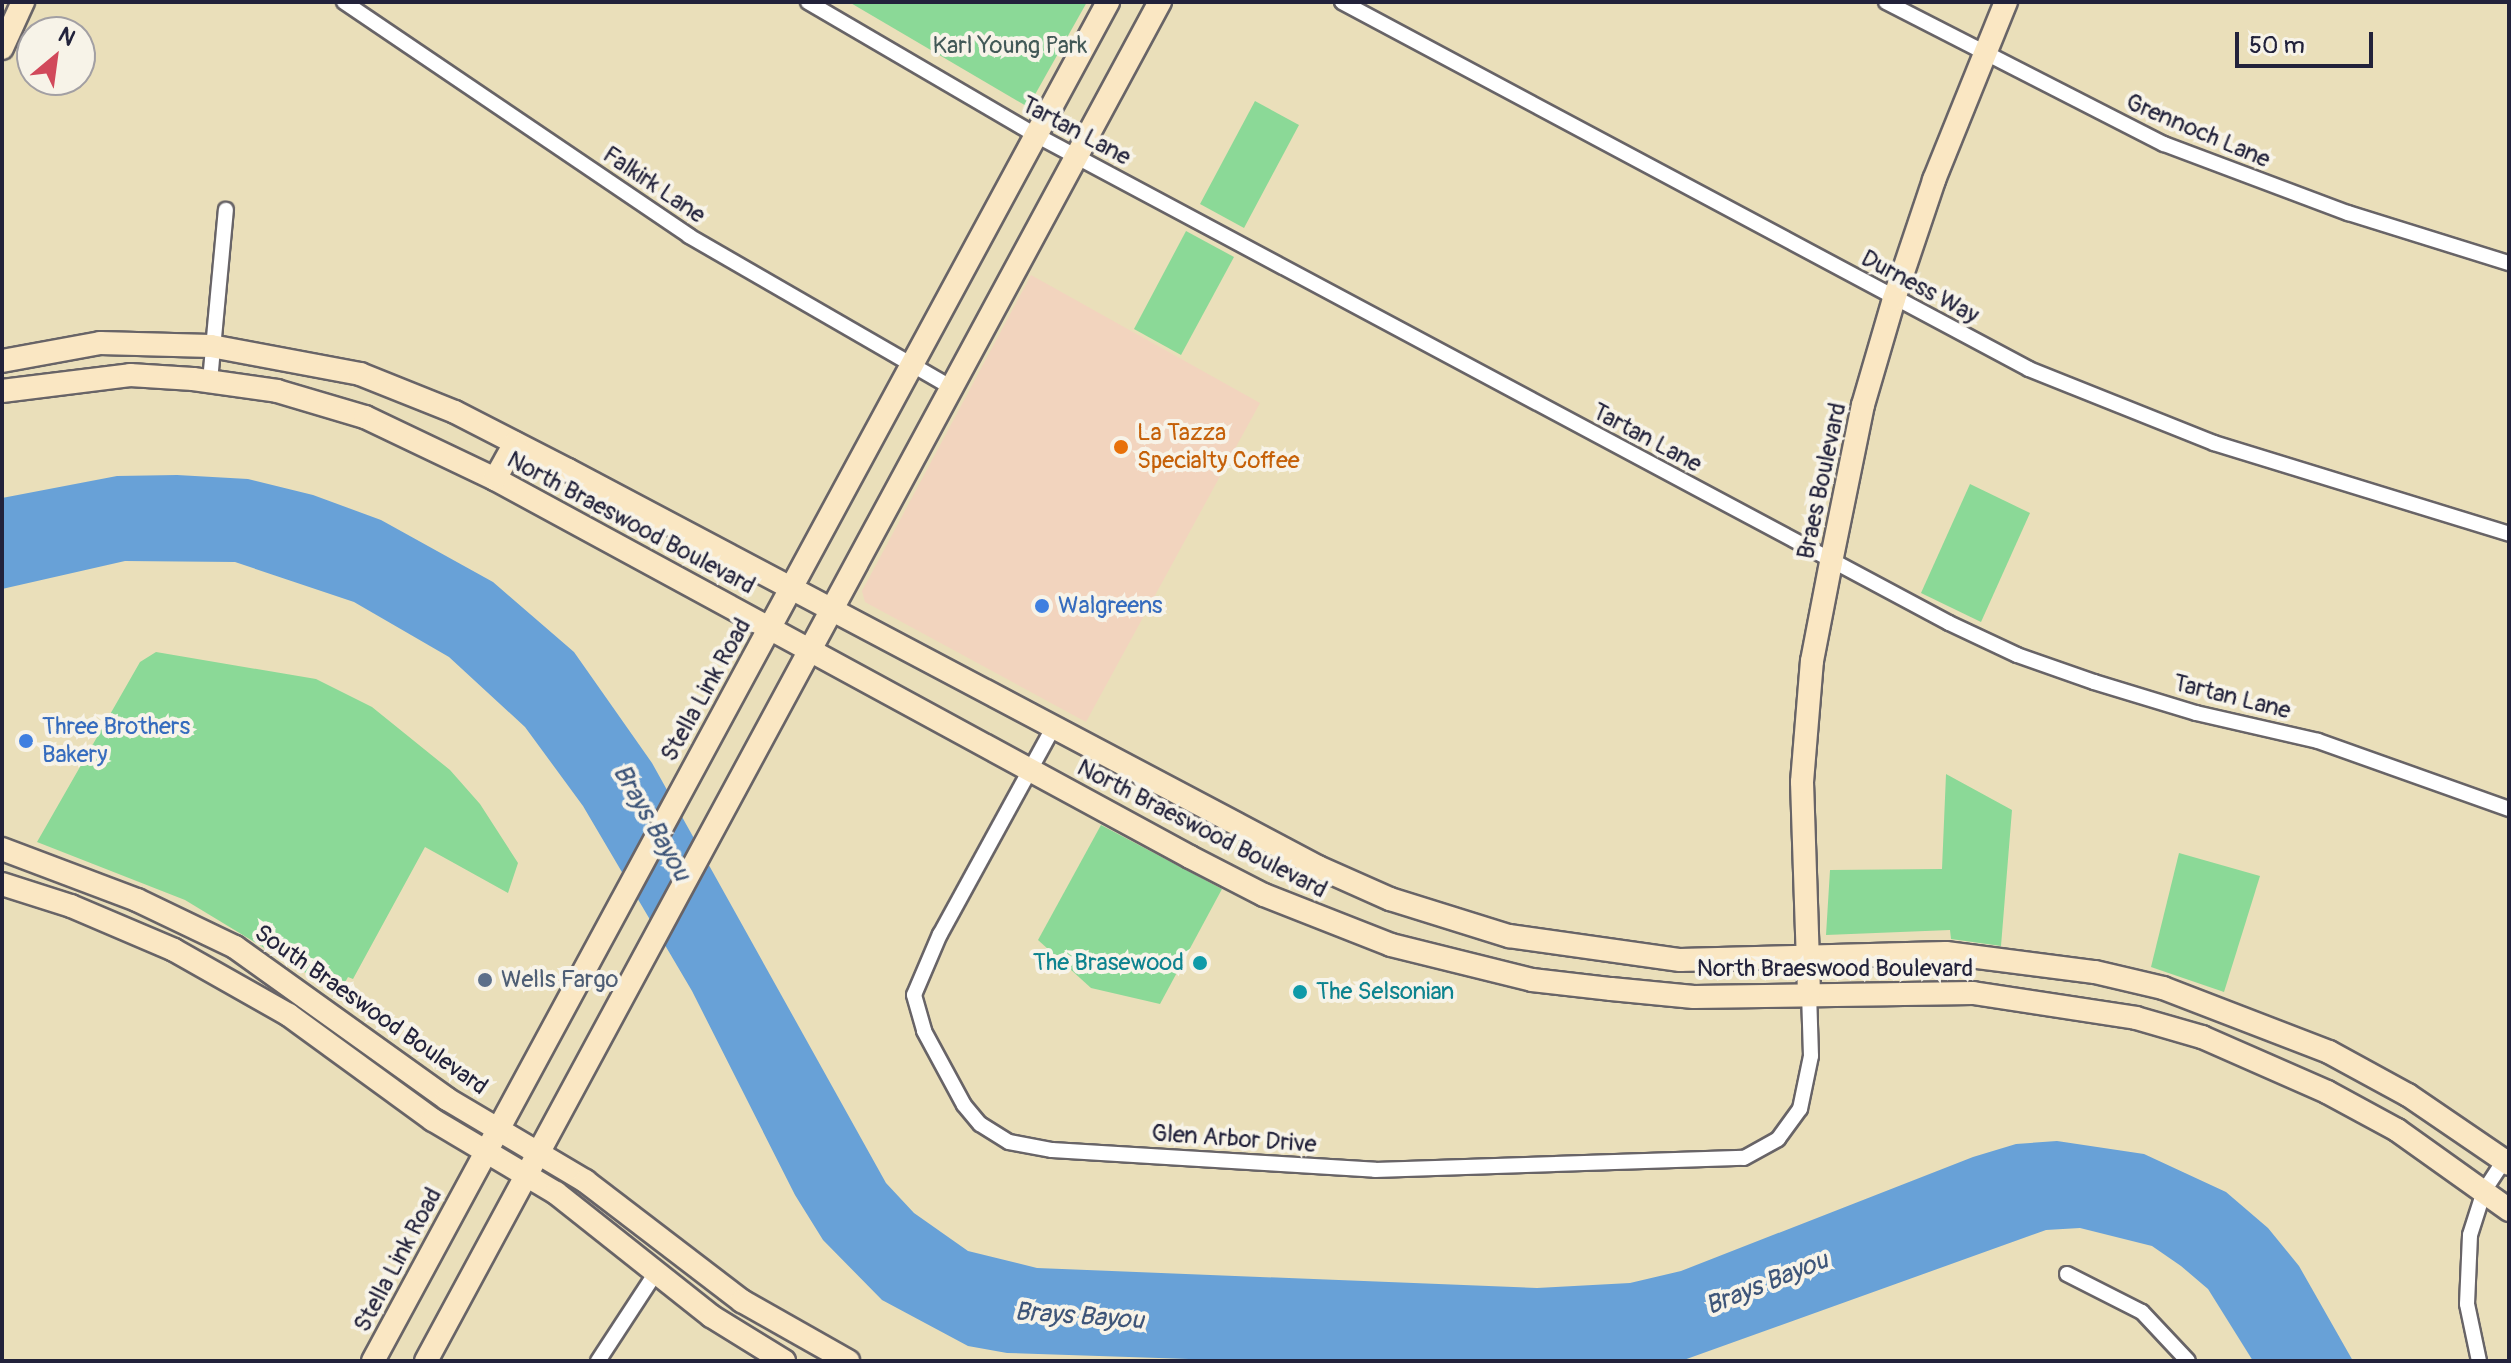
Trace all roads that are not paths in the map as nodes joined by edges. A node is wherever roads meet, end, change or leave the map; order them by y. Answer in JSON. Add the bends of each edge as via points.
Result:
{"nodes":[{"id":1,"x":23,"y":2,"type":"edge"},
{"id":2,"x":344,"y":2,"type":"edge"},
{"id":3,"x":808,"y":2,"type":"edge"},
{"id":4,"x":1108,"y":2,"type":"edge"},
{"id":5,"x":1160,"y":2,"type":"edge"},
{"id":6,"x":1342,"y":2,"type":"edge"},
{"id":7,"x":1886,"y":2,"type":"edge"},
{"id":8,"x":2006,"y":2,"type":"edge"},
{"id":9,"x":2,"y":48,"type":"edge"},
{"id":10,"x":1985,"y":56,"type":"junction"},
{"id":11,"x":1036,"y":135,"type":"junction"},
{"id":12,"x":1076,"y":157,"type":"junction"},
{"id":13,"x":226,"y":210,"type":"dead end"},
{"id":14,"x":2509,"y":263,"type":"edge"},
{"id":15,"x":1894,"y":299,"type":"junction"},
{"id":16,"x":211,"y":346,"type":"junction"},
{"id":17,"x":2,"y":361,"type":"edge"},
{"id":18,"x":911,"y":365,"type":"junction"},
{"id":19,"x":210,"y":381,"type":"junction"},
{"id":20,"x":951,"y":387,"type":"junction"},
{"id":21,"x":2,"y":391,"type":"edge"},
{"id":22,"x":515,"y":443,"type":"junction"},
{"id":23,"x":495,"y":479,"type":"junction"},
{"id":24,"x":2509,"y":534,"type":"edge"},
{"id":25,"x":1831,"y":562,"type":"junction"},
{"id":26,"x":792,"y":587,"type":"junction"},
{"id":27,"x":833,"y":609,"type":"junction"},
{"id":28,"x":770,"y":626,"type":"junction"},
{"id":29,"x":812,"y":648,"type":"junction"},
{"id":30,"x":1053,"y":728,"type":"junction"},
{"id":31,"x":1031,"y":768,"type":"junction"},
{"id":32,"x":2509,"y":809,"type":"edge"},
{"id":33,"x":2,"y":849,"type":"edge"},
{"id":34,"x":2,"y":884,"type":"edge"},
{"id":35,"x":137,"y":900,"type":"junction"},
{"id":36,"x":122,"y":927,"type":"junction"},
{"id":37,"x":1482,"y":930,"type":"junction"},
{"id":38,"x":1808,"y":958,"type":"junction"},
{"id":39,"x":1492,"y":972,"type":"junction"},
{"id":40,"x":1809,"y":993,"type":"junction"},
{"id":41,"x":2218,"y":1007,"type":"junction"},
{"id":42,"x":359,"y":1032,"type":"junction"},
{"id":43,"x":2207,"y":1039,"type":"junction"},
{"id":44,"x":340,"y":1049,"type":"junction"},
{"id":45,"x":499,"y":1128,"type":"junction"},
{"id":46,"x":487,"y":1151,"type":"junction"},
{"id":47,"x":539,"y":1151,"type":"junction"},
{"id":48,"x":2508,"y":1159,"type":"edge"},
{"id":49,"x":527,"y":1174,"type":"junction"},
{"id":50,"x":2484,"y":1191,"type":"junction"},
{"id":51,"x":2509,"y":1210,"type":"edge"},
{"id":52,"x":657,"y":1271,"type":"junction"},
{"id":53,"x":2067,"y":1274,"type":"dead end"},
{"id":54,"x":373,"y":1361,"type":"edge"},
{"id":55,"x":426,"y":1361,"type":"edge"},
{"id":56,"x":598,"y":1361,"type":"edge"},
{"id":57,"x":784,"y":1361,"type":"edge"},
{"id":58,"x":848,"y":1361,"type":"edge"},
{"id":59,"x":2188,"y":1361,"type":"edge"},
{"id":60,"x":2479,"y":1361,"type":"edge"}],
"edges":[{"from":1,"to":9,"type":"main road"},
{"from":2,"to":18,"type":"street","name":"Falkirk Lane","via":[[689,236]]},
{"from":3,"to":11,"type":"street","name":"Tartan Lane"},
{"from":4,"to":11,"type":"main road","name":"Stella Link Road"},
{"from":5,"to":12,"type":"main road"},
{"from":6,"to":15,"type":"street","name":"Durness Way"},
{"from":7,"to":10,"type":"street","name":"Grennoch Lane"},
{"from":8,"to":10,"type":"main road","name":"Braes Boulevard"},
{"from":10,"to":14,"type":"street","name":"Grennoch Lane","via":[[2164,144],[2254,181]]},
{"from":10,"to":15,"type":"main road","name":"Braes Boulevard","via":[[1934,180]]},
{"from":11,"to":12,"type":"street","name":"Tartan Lane"},
{"from":11,"to":18,"type":"main road","name":"Stella Link Road"},
{"from":12,"to":20,"type":"main road"},
{"from":12,"to":25,"type":"street","name":"Tartan Lane"},
{"from":13,"to":16,"type":"street"},
{"from":15,"to":24,"type":"street","name":"Durness Way","via":[[2029,369],[2214,443]]},
{"from":15,"to":25,"type":"main road","name":"Braes Boulevard","via":[[1863,405]]},
{"from":16,"to":17,"type":"main road","name":"North Braeswood Boulevard","via":[[100,343]]},
{"from":16,"to":19,"type":"street"},
{"from":16,"to":22,"type":"main road","name":"North Braeswood Boulevard","via":[[360,374]]},
{"from":18,"to":20,"type":"street","name":"Falkirk Lane"},
{"from":18,"to":26,"type":"main road","name":"Stella Link Road"},
{"from":19,"to":21,"type":"main road","name":"North Braeswood Boulevard","via":[[130,375]]},
{"from":19,"to":23,"type":"main road","name":"North Braeswood Boulevard","via":[[321,402]]},
{"from":20,"to":27,"type":"main road"},
{"from":22,"to":23,"type":"main road"},
{"from":22,"to":26,"type":"main road","name":"North Braeswood Boulevard"},
{"from":23,"to":28,"type":"main road","name":"North Braeswood Boulevard"},
{"from":25,"to":32,"type":"street","name":"Tartan Lane","via":[[2017,655],[2196,713],[2318,741]]},
{"from":25,"to":38,"type":"main road","name":"Braes Boulevard","via":[[1812,661],[1802,782]]},
{"from":26,"to":27,"type":"main road","name":"North Braeswood Boulevard"},
{"from":26,"to":28,"type":"main road","name":"Stella Link Road"},
{"from":27,"to":29,"type":"main road"},
{"from":27,"to":30,"type":"main road","name":"North Braeswood Boulevard"},
{"from":28,"to":29,"type":"main road","name":"North Braeswood Boulevard"},
{"from":28,"to":45,"type":"main road","name":"Stella Link Road"},
{"from":29,"to":31,"type":"main road","name":"North Braeswood Boulevard"},
{"from":29,"to":47,"type":"main road"},
{"from":30,"to":31,"type":"street","name":"Glen Arbor Drive"},
{"from":30,"to":37,"type":"main road","name":"North Braeswood Boulevard","via":[[1318,867],[1390,899]]},
{"from":31,"to":39,"type":"main road","name":"North Braeswood Boulevard","via":[[1264,895],[1391,945]]},
{"from":31,"to":40,"type":"street","name":"Glen Arbor Drive","via":[[940,934],[914,995],[929,1043],[964,1105],[980,1124],[1009,1142],[1052,1150],[1375,1170],[1744,1158],[1778,1139],[1800,1109],[1811,1056]]},
{"from":33,"to":35,"type":"main road","name":"South Braeswood Boulevard"},
{"from":34,"to":36,"type":"main road","name":"South Braeswood Boulevard"},
{"from":35,"to":36,"type":"main road"},
{"from":35,"to":42,"type":"main road","name":"South Braeswood Boulevard","via":[[235,947]]},
{"from":36,"to":44,"type":"main road","name":"South Braeswood Boulevard","via":[[231,980]]},
{"from":37,"to":38,"type":"main road","name":"North Braeswood Boulevard","via":[[1680,960]]},
{"from":37,"to":39,"type":"main road"},
{"from":38,"to":40,"type":"main road","name":"Braes Boulevard"},
{"from":38,"to":41,"type":"main road","name":"North Braeswood Boulevard","via":[[1946,953],[2021,960],[2095,972]]},
{"from":39,"to":40,"type":"main road","name":"North Braeswood Boulevard","via":[[1694,997]]},
{"from":40,"to":43,"type":"main road","name":"North Braeswood Boulevard","via":[[1973,993],[2051,1002]]},
{"from":41,"to":43,"type":"main road"},
{"from":41,"to":48,"type":"main road","name":"North Braeswood Boulevard","via":[[2329,1052]]},
{"from":42,"to":44,"type":"main road"},
{"from":42,"to":45,"type":"main road","name":"South Braeswood Boulevard","via":[[447,1099]]},
{"from":43,"to":50,"type":"main road","name":"North Braeswood Boulevard","via":[[2327,1092],[2397,1130]]},
{"from":44,"to":46,"type":"main road","name":"South Braeswood Boulevard","via":[[433,1120]]},
{"from":45,"to":46,"type":"main road","name":"Stella Link Road"},
{"from":45,"to":47,"type":"main road","name":"South Braeswood Boulevard"},
{"from":46,"to":49,"type":"main road","name":"South Braeswood Boulevard"},
{"from":46,"to":54,"type":"main road","name":"Stella Link Road"},
{"from":47,"to":49,"type":"main road"},
{"from":47,"to":58,"type":"main road","name":"South Braeswood Boulevard","via":[[742,1301]]},
{"from":48,"to":50,"type":"street"},
{"from":49,"to":52,"type":"main road","name":"South Braeswood Boulevard"},
{"from":49,"to":55,"type":"main road"},
{"from":50,"to":51,"type":"main road","name":"North Braeswood Boulevard"},
{"from":50,"to":60,"type":"street","via":[[2466,1269]]},
{"from":52,"to":56,"type":"street"},
{"from":52,"to":57,"type":"main road","name":"South Braeswood Boulevard","via":[[711,1316]]},
{"from":53,"to":59,"type":"street","via":[[2142,1312]]}]}
